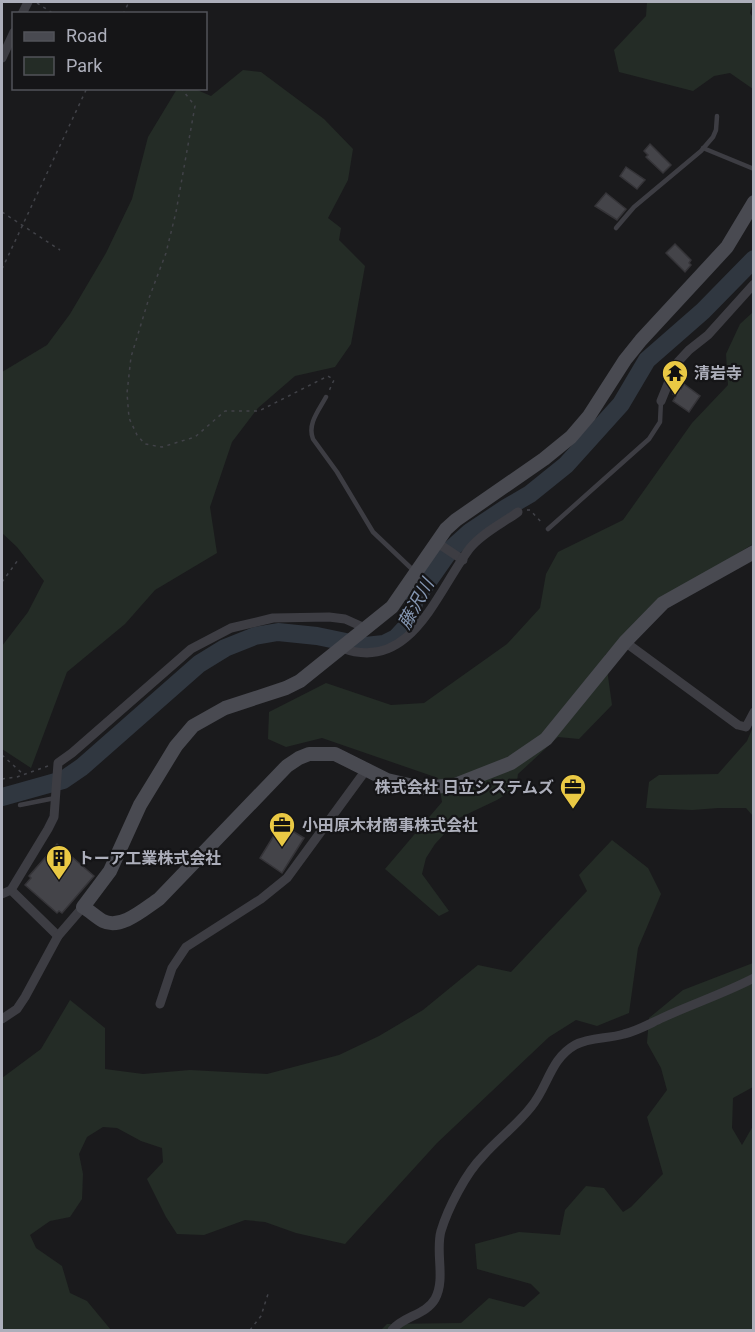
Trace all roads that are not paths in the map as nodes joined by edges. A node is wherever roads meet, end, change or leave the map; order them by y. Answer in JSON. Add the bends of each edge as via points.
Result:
{"nodes":[{"id":1,"x":12,"y":36,"type":"edge"},
{"id":2,"x":2,"y":58,"type":"edge"},
{"id":3,"x":717,"y":116,"type":"dead end"},
{"id":4,"x":703,"y":148,"type":"junction"},
{"id":5,"x":753,"y":169,"type":"edge"},
{"id":6,"x":753,"y":202,"type":"edge"},
{"id":7,"x":616,"y":228,"type":"dead end"},
{"id":8,"x":753,"y":284,"type":"edge"},
{"id":9,"x":326,"y":397,"type":"road end"},
{"id":10,"x":661,"y":401,"type":"joint"},
{"id":11,"x":518,"y":512,"type":"dead end"},
{"id":12,"x":548,"y":529,"type":"dead end"},
{"id":13,"x":439,"y":544,"type":"junction"},
{"id":14,"x":753,"y":552,"type":"edge"},
{"id":15,"x":461,"y":559,"type":"junction"},
{"id":16,"x":417,"y":573,"type":"junction"},
{"id":17,"x":368,"y":625,"type":"junction"},
{"id":18,"x":625,"y":642,"type":"junction"},
{"id":19,"x":342,"y":648,"type":"junction"},
{"id":20,"x":753,"y":712,"type":"edge"},
{"id":21,"x":366,"y":770,"type":"junction"},
{"id":22,"x":56,"y":798,"type":"junction"},
{"id":23,"x":20,"y":805,"type":"dead end"},
{"id":24,"x":6,"y":892,"type":"edge"},
{"id":25,"x":83,"y":907,"type":"junction"},
{"id":26,"x":58,"y":936,"type":"junction"},
{"id":27,"x":753,"y":978,"type":"edge"},
{"id":28,"x":160,"y":1004,"type":"dead end"},
{"id":29,"x":2,"y":1019,"type":"edge"},
{"id":30,"x":392,"y":1330,"type":"edge"}],
"edges":[{"from":1,"to":2,"type":"street"},
{"from":3,"to":4,"type":"lane","via":[[717,130]]},
{"from":4,"to":5,"type":"lane"},
{"from":4,"to":7,"type":"lane","via":[[634,207]]},
{"from":6,"to":13,"type":"street","via":[[727,247],[641,340],[571,437],[456,520]]},
{"from":8,"to":10,"type":"street","via":[[676,364]]},
{"from":9,"to":16,"type":"lane","via":[[312,423],[313,439],[373,532]]},
{"from":10,"to":12,"type":"lane","via":[[660,422],[648,439]]},
{"from":11,"to":15,"type":"street","via":[[478,541]]},
{"from":13,"to":15,"type":"street"},
{"from":13,"to":16,"type":"street"},
{"from":14,"to":18,"type":"street","via":[[663,603]]},
{"from":15,"to":19,"type":"street","via":[[414,633],[382,651],[351,652]]},
{"from":16,"to":17,"type":"street","via":[[392,607]]},
{"from":17,"to":19,"type":"street"},
{"from":17,"to":22,"type":"street","via":[[328,616],[273,618],[231,628],[191,649],[58,763]]},
{"from":18,"to":20,"type":"street","via":[[738,724],[746,727]]},
{"from":18,"to":21,"type":"street","via":[[546,739],[511,763],[455,785],[422,788],[387,780]]},
{"from":19,"to":25,"type":"street","via":[[300,681],[225,708],[193,726],[140,805],[110,871]]},
{"from":21,"to":25,"type":"street","via":[[334,754],[319,752],[299,758],[159,899],[118,923],[105,922]]},
{"from":21,"to":28,"type":"street","via":[[286,878],[261,899],[186,946],[171,968]]},
{"from":22,"to":23,"type":"lane"},
{"from":22,"to":24,"type":"street","via":[[48,829]]},
{"from":24,"to":26,"type":"street"},
{"from":25,"to":26,"type":"street"},
{"from":26,"to":29,"type":"street","via":[[17,1009]]},
{"from":27,"to":30,"type":"street","via":[[624,1035],[589,1040],[564,1053],[530,1109],[481,1157],[466,1179],[440,1233],[435,1300]]}]}
